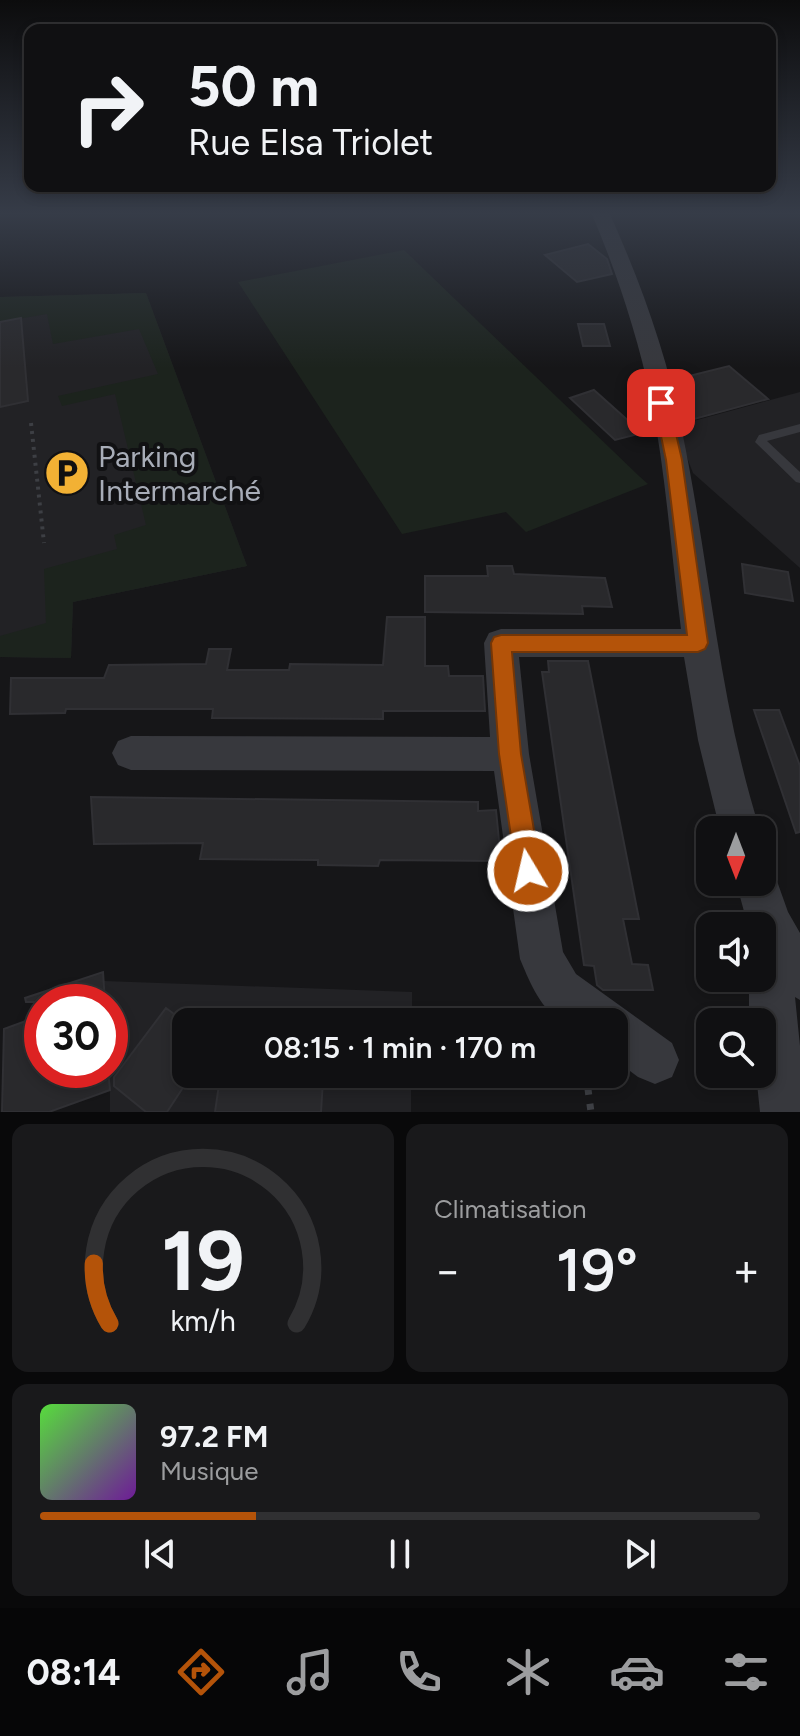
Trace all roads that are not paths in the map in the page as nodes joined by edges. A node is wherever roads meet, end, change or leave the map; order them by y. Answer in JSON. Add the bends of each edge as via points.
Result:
{"nodes":[{"id":1,"x":622,"y":264,"type":"edge"},
{"id":2,"x":800,"y":428,"type":"edge"},
{"id":3,"x":800,"y":479,"type":"edge"},
{"id":4,"x":698,"y":643,"type":"junction"},
{"id":5,"x":131,"y":753,"type":"dead end"},
{"id":6,"x":510,"y":754,"type":"junction"},
{"id":7,"x":737,"y":816,"type":"edge"},
{"id":8,"x":764,"y":902,"type":"edge"},
{"id":9,"x":800,"y":977,"type":"edge"},
{"id":10,"x":585,"y":1008,"type":"edge"},
{"id":11,"x":628,"y":1040,"type":"edge"},
{"id":12,"x":655,"y":1060,"type":"dead end"},
{"id":13,"x":785,"y":1112,"type":"edge"}],
"edges":[{"from":1,"to":4,"type":"street","via":[[674,460]]},
{"from":2,"to":3,"type":"lane","via":[[761,442]]},
{"from":4,"to":6,"type":"street","via":[[501,643]]},
{"from":4,"to":7,"type":"street"},
{"from":5,"to":6,"type":"street"},
{"from":6,"to":10,"type":"street","via":[[542,959],[560,990]]},
{"from":8,"to":9,"type":"street"},
{"from":8,"to":13,"type":"street"},
{"from":11,"to":12,"type":"street"}]}
